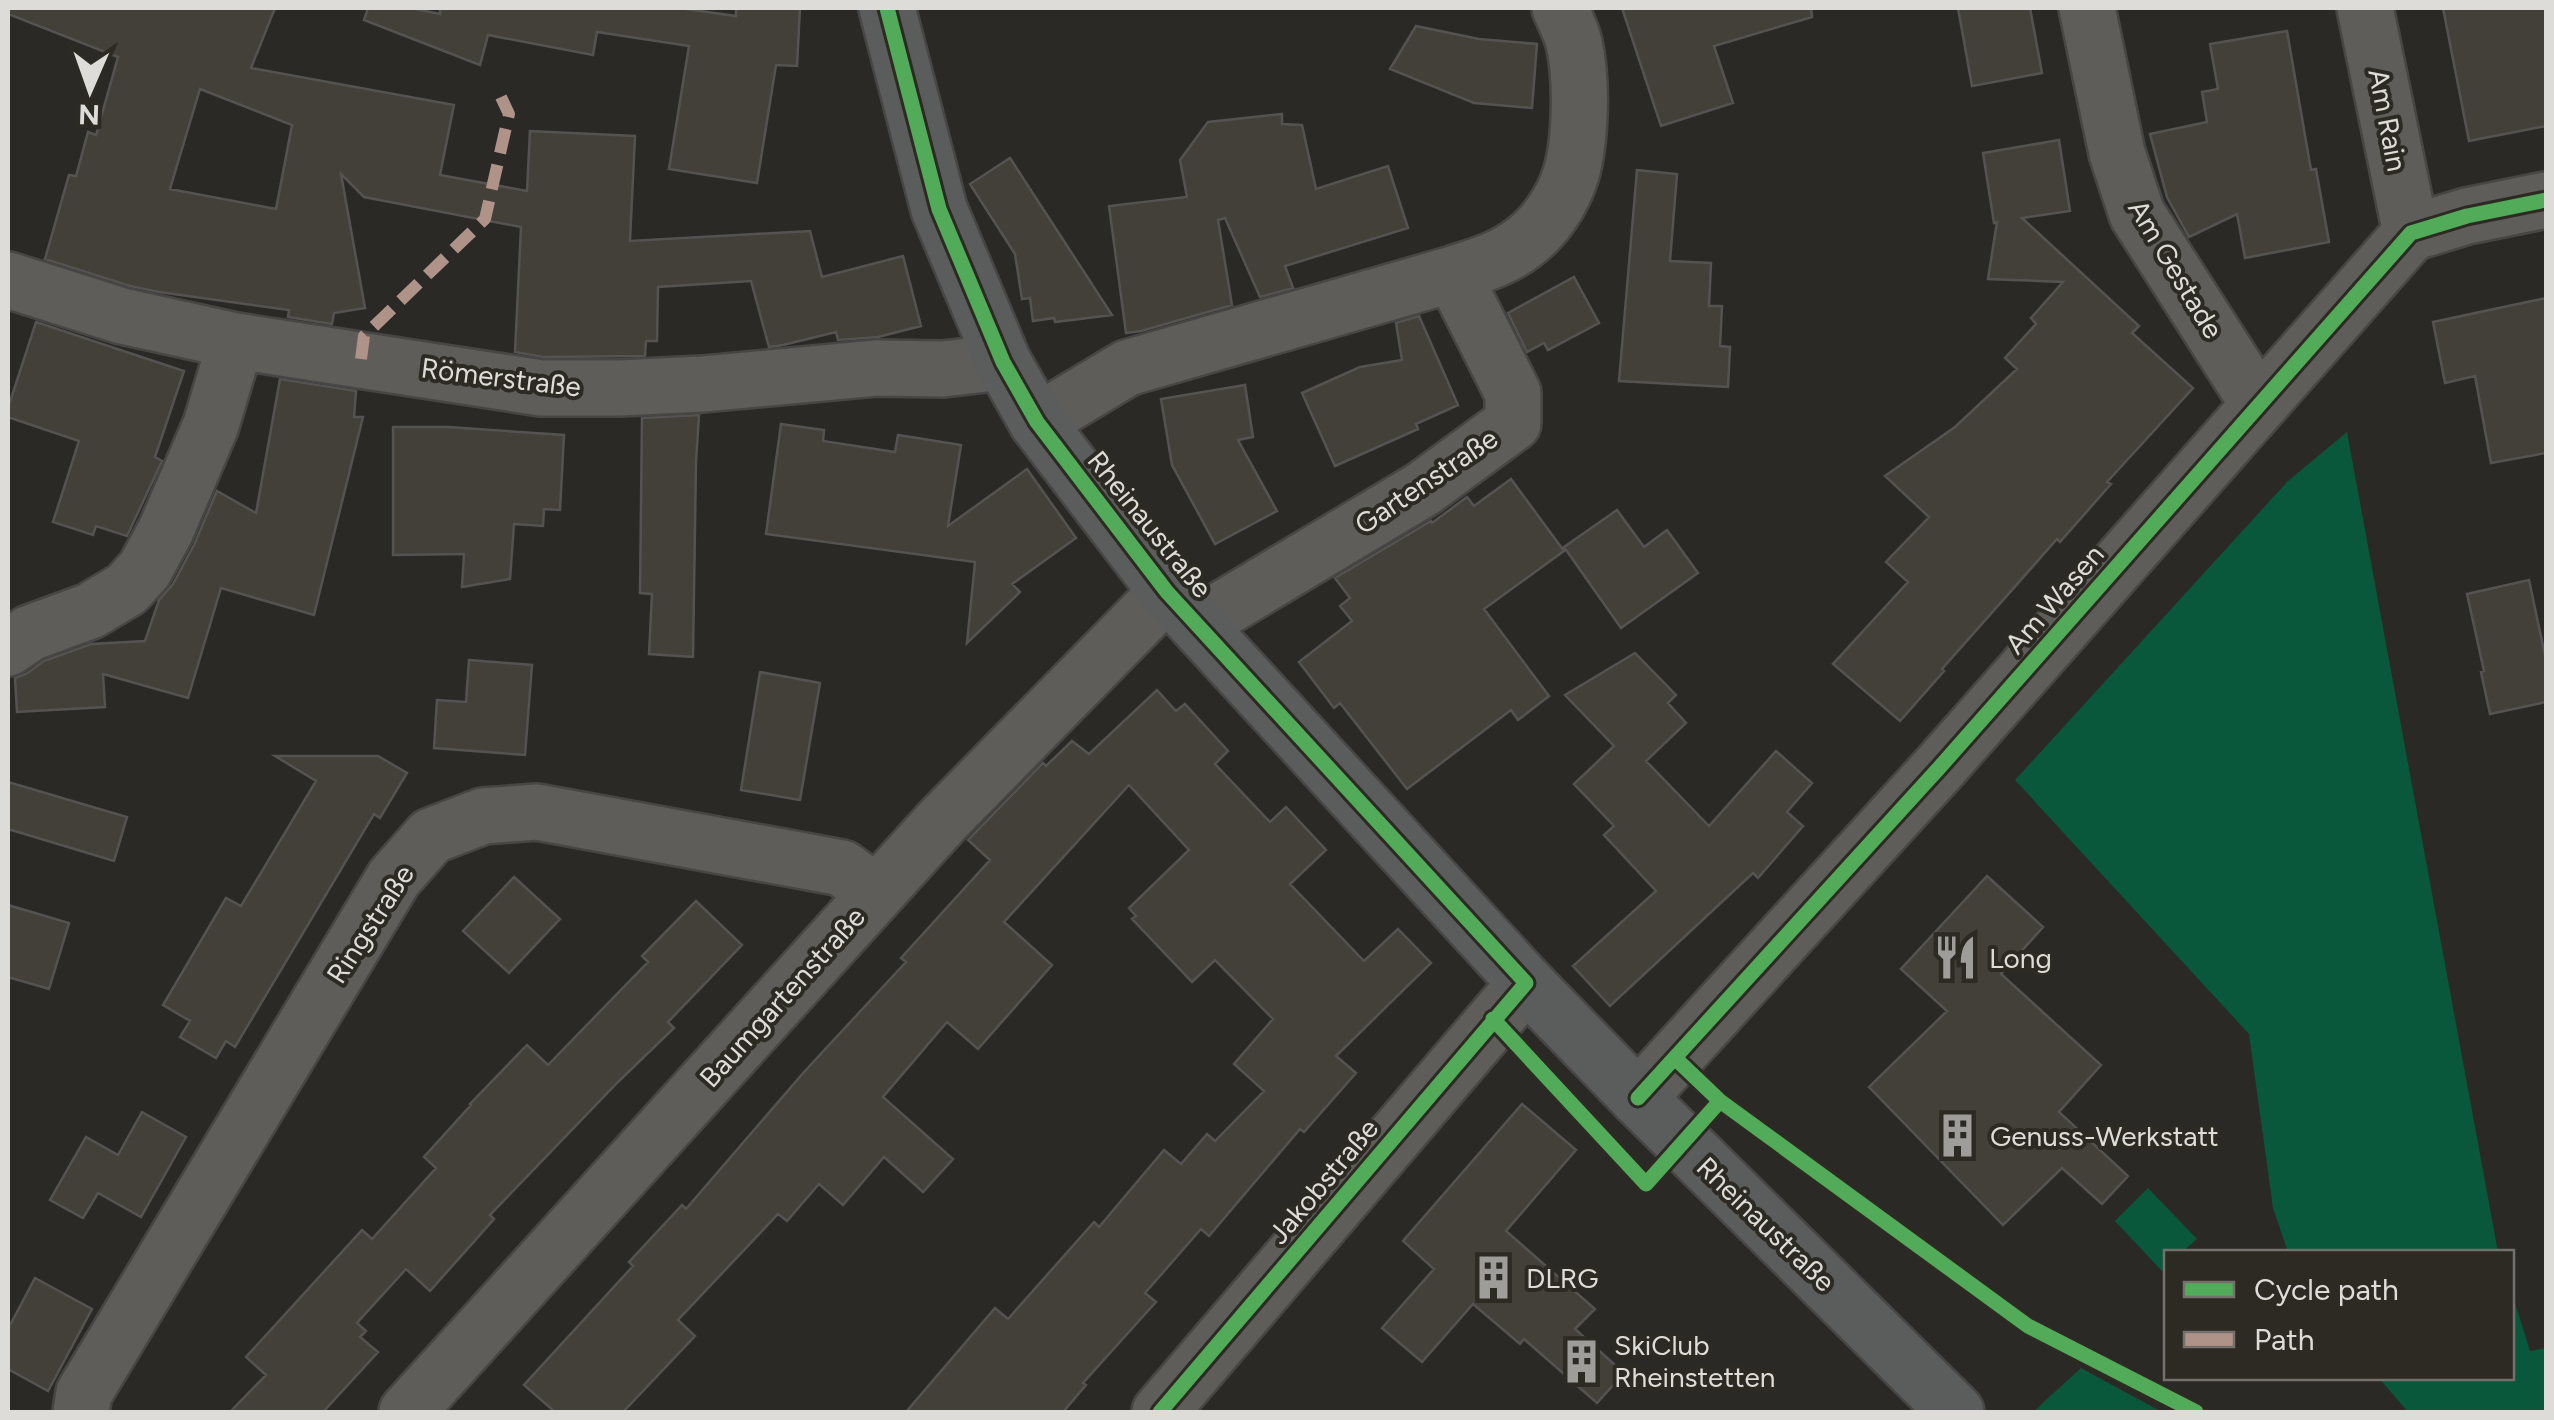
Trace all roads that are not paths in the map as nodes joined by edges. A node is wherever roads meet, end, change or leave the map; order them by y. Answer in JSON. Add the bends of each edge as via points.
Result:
{"nodes":[{"id":1,"x":887,"y":8,"type":"edge"},
{"id":2,"x":1560,"y":8,"type":"edge"},
{"id":3,"x":2087,"y":8,"type":"edge"},
{"id":4,"x":2365,"y":8,"type":"edge"},
{"id":5,"x":2546,"y":200,"type":"edge"},
{"id":6,"x":2410,"y":233,"type":"junction"},
{"id":7,"x":1453,"y":274,"type":"junction"},
{"id":8,"x":8,"y":280,"type":"edge"},
{"id":9,"x":236,"y":341,"type":"junction"},
{"id":10,"x":1002,"y":362,"type":"junction"},
{"id":11,"x":2259,"y":405,"type":"junction"},
{"id":12,"x":1037,"y":422,"type":"junction"},
{"id":13,"x":1183,"y":608,"type":"junction"},
{"id":14,"x":8,"y":648,"type":"edge"},
{"id":15,"x":876,"y":893,"type":"junction"},
{"id":16,"x":1526,"y":982,"type":"junction"},
{"id":17,"x":1638,"y":1098,"type":"junction"},
{"id":18,"x":82,"y":1412,"type":"edge"},
{"id":19,"x":407,"y":1412,"type":"edge"},
{"id":20,"x":1160,"y":1412,"type":"edge"},
{"id":21,"x":1956,"y":1412,"type":"edge"}],
"edges":[{"from":1,"to":10,"type":"street","name":"Rheinaustraße","via":[[939,209]]},
{"from":2,"to":7,"type":"street","via":[[1579,79],[1571,174],[1552,213],[1525,242]]},
{"from":3,"to":11,"type":"street","name":"Am Gestade","via":[[2116,153],[2137,214]]},
{"from":4,"to":6,"type":"street","name":"Am Rain"},
{"from":5,"to":6,"type":"street"},
{"from":6,"to":11,"type":"street","name":"Am Wasen"},
{"from":7,"to":12,"type":"street","via":[[1127,368]]},
{"from":7,"to":13,"type":"street","name":"Gartenstraße","via":[[1513,393],[1513,422],[1423,489]]},
{"from":8,"to":9,"type":"street","name":"Römerstraße","via":[[122,316]]},
{"from":9,"to":10,"type":"street","name":"Römerstraße","via":[[541,388],[703,384]]},
{"from":9,"to":14,"type":"street","via":[[211,425],[145,569],[127,590]]},
{"from":10,"to":12,"type":"street","name":"Rheinaustraße"},
{"from":11,"to":17,"type":"street","name":"Am Wasen"},
{"from":12,"to":13,"type":"street","name":"Rheinaustraße"},
{"from":13,"to":15,"type":"street","name":"Baumgartenstraße","via":[[944,820]]},
{"from":13,"to":16,"type":"street","name":"Rheinaustraße"},
{"from":15,"to":18,"type":"street","name":"Ringstraße","via":[[842,868],[537,812],[483,816],[431,836],[394,878],[84,1393]]},
{"from":15,"to":19,"type":"street","name":"Baumgartenstraße"},
{"from":16,"to":17,"type":"street","name":"Rheinaustraße"},
{"from":16,"to":20,"type":"street","name":"Jakobstraße"},
{"from":17,"to":21,"type":"street","name":"Rheinaustraße"}]}
